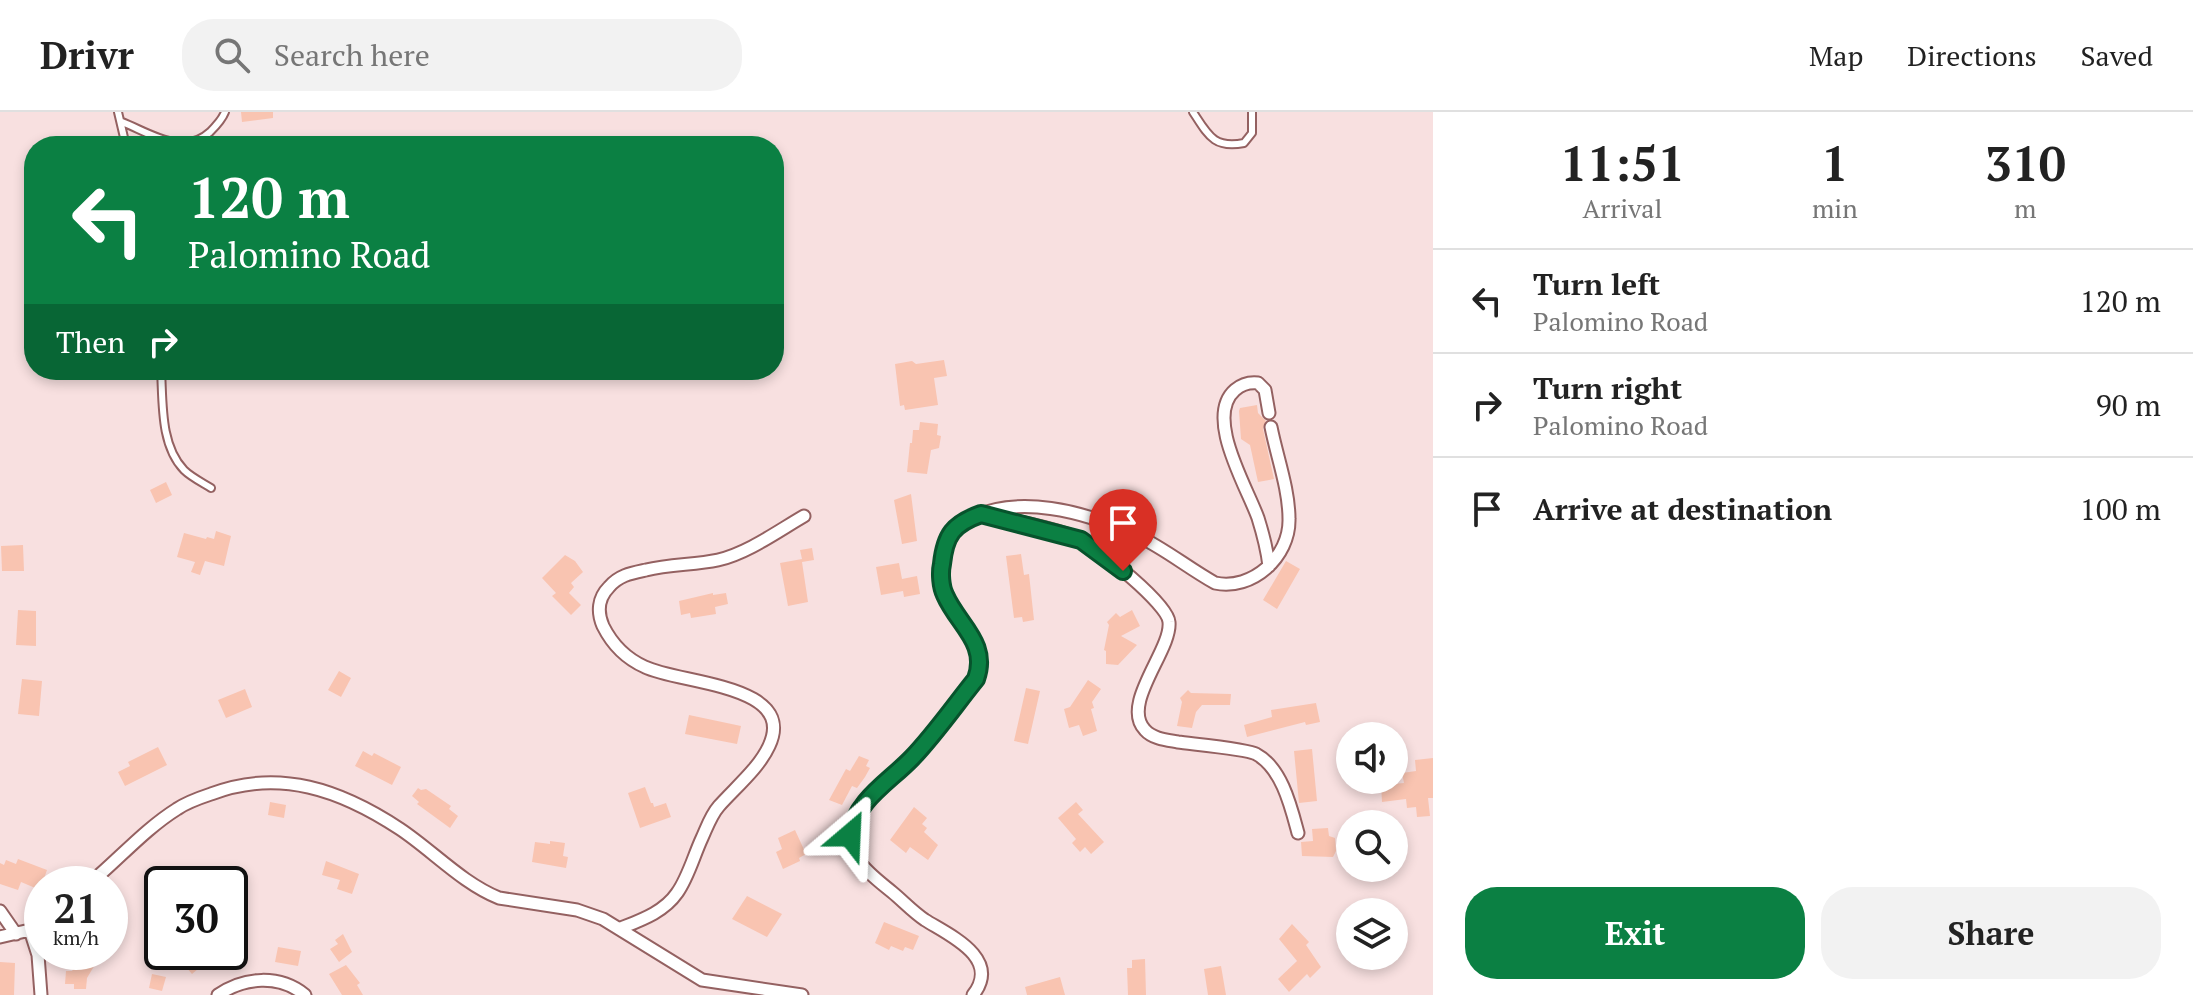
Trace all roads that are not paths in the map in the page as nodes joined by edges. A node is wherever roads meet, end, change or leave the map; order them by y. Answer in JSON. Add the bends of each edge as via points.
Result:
{"nodes":[{"id":1,"x":118,"y":112,"type":"edge"},
{"id":2,"x":225,"y":112,"type":"edge"},
{"id":3,"x":1193,"y":112,"type":"edge"},
{"id":4,"x":1252,"y":112,"type":"edge"},
{"id":5,"x":122,"y":122,"type":"junction"},
{"id":6,"x":124,"y":136,"type":"edge"},
{"id":7,"x":156,"y":136,"type":"edge"},
{"id":8,"x":205,"y":136,"type":"edge"},
{"id":9,"x":162,"y":380,"type":"edge"},
{"id":10,"x":1269,"y":413,"type":"dead end"},
{"id":11,"x":1271,"y":427,"type":"dead end"},
{"id":12,"x":211,"y":488,"type":"dead end"},
{"id":13,"x":981,"y":514,"type":"junction"},
{"id":14,"x":804,"y":516,"type":"dead end"},
{"id":15,"x":1269,"y":566,"type":"junction"},
{"id":16,"x":1298,"y":833,"type":"dead end"},
{"id":17,"x":110,"y":866,"type":"edge"},
{"id":18,"x":0,"y":911,"type":"edge"},
{"id":19,"x":621,"y":928,"type":"junction"},
{"id":20,"x":24,"y":932,"type":"edge"},
{"id":21,"x":16,"y":934,"type":"junction"},
{"id":22,"x":0,"y":937,"type":"edge"},
{"id":23,"x":39,"y":970,"type":"edge"},
{"id":24,"x":41,"y":995,"type":"edge"},
{"id":25,"x":218,"y":995,"type":"edge"},
{"id":26,"x":305,"y":995,"type":"edge"},
{"id":27,"x":802,"y":995,"type":"edge"},
{"id":28,"x":973,"y":995,"type":"edge"}],
"edges":[{"from":1,"to":5,"type":"lane"},
{"from":2,"to":8,"type":"lane"},
{"from":3,"to":4,"type":"lane","via":[[1209,137],[1228,146],[1244,143],[1252,133]]},
{"from":5,"to":6,"type":"lane"},
{"from":5,"to":7,"type":"lane"},
{"from":9,"to":12,"type":"lane","via":[[171,450],[185,471]]},
{"from":10,"to":15,"type":"street","via":[[1265,390],[1250,382],[1233,392],[1223,415]]},
{"from":11,"to":15,"type":"street","via":[[1290,522]]},
{"from":13,"to":15,"type":"street","via":[[1029,507],[1083,515],[1135,535],[1226,585],[1250,580]]},
{"from":13,"to":16,"type":"street","via":[[1081,540],[1164,609],[1169,622],[1166,637],[1138,714],[1144,729],[1159,739],[1256,753],[1276,774]]},
{"from":13,"to":28,"type":"street","via":[[950,533],[941,570],[944,594],[977,647],[976,679],[913,757],[856,813],[850,835],[863,869],[973,952],[980,970]]},
{"from":14,"to":19,"type":"street","via":[[720,559],[621,576],[599,602],[607,634],[621,652],[666,675],[757,700],[770,712],[775,731],[768,749],[715,810],[677,893],[654,914]]},
{"from":17,"to":19,"type":"street","via":[[177,808],[219,791],[281,781],[373,813],[489,894],[577,910]]},
{"from":18,"to":21,"type":"street"},
{"from":19,"to":27,"type":"street","via":[[702,980]]},
{"from":20,"to":21,"type":"street"},
{"from":21,"to":22,"type":"street"},
{"from":23,"to":24,"type":"street"},
{"from":25,"to":26,"type":"street","via":[[236,985],[269,980]]}]}
